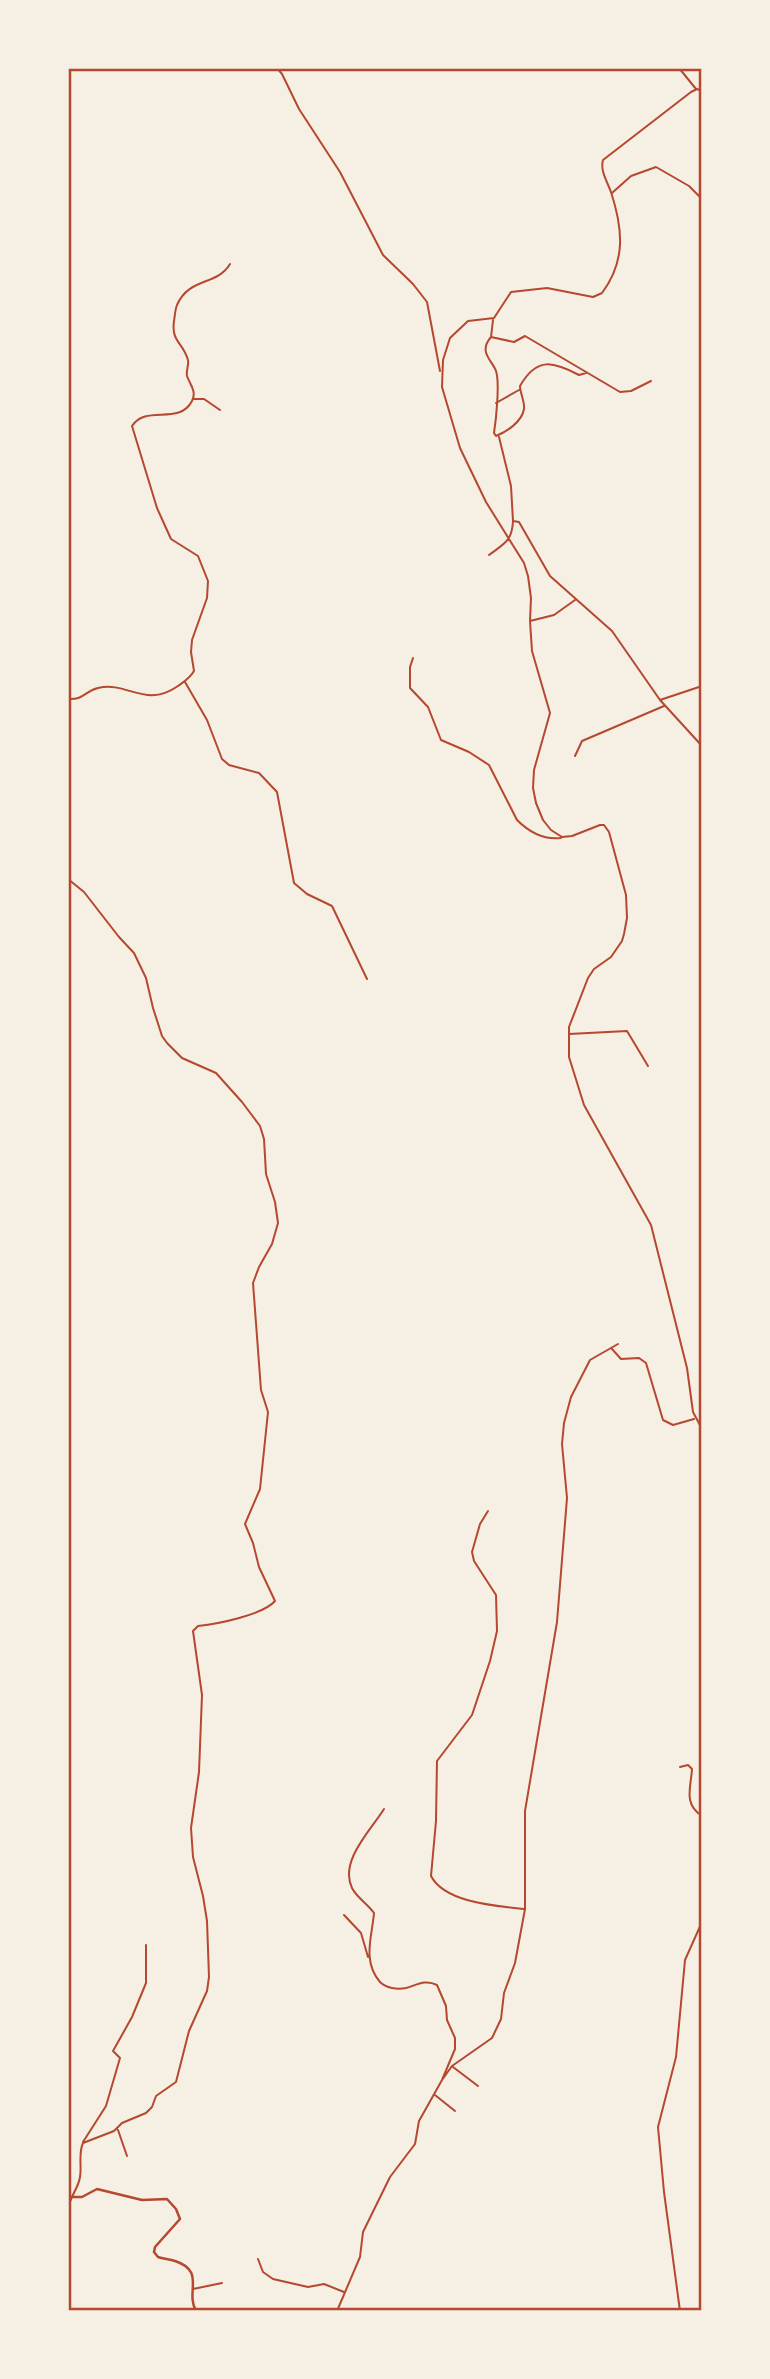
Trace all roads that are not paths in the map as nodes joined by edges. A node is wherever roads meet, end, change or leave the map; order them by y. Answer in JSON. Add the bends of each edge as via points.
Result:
{"nodes":[{"id":1,"x":277,"y":68,"type":"edge"},
{"id":2,"x":679,"y":68,"type":"edge"},
{"id":3,"x":697,"y":89,"type":"junction"},
{"id":4,"x":702,"y":91,"type":"edge"},
{"id":5,"x":611,"y":194,"type":"junction"},
{"id":6,"x":702,"y":199,"type":"edge"},
{"id":7,"x":229,"y":264,"type":"dead end"},
{"id":8,"x":494,"y":318,"type":"junction"},
{"id":9,"x":491,"y":337,"type":"junction"},
{"id":10,"x":441,"y":372,"type":"junction"},
{"id":11,"x":586,"y":373,"type":"junction"},
{"id":12,"x":651,"y":381,"type":"dead end"},
{"id":13,"x":520,"y":390,"type":"junction"},
{"id":14,"x":193,"y":399,"type":"junction"},
{"id":15,"x":496,"y":404,"type":"junction"},
{"id":16,"x":220,"y":410,"type":"dead end"},
{"id":17,"x":499,"y":436,"type":"junction"},
{"id":18,"x":513,"y":521,"type":"junction"},
{"id":19,"x":509,"y":540,"type":"junction"},
{"id":20,"x":489,"y":555,"type":"dead end"},
{"id":21,"x":576,"y":600,"type":"junction"},
{"id":22,"x":530,"y":621,"type":"junction"},
{"id":23,"x":413,"y":658,"type":"dead end"},
{"id":24,"x":185,"y":681,"type":"junction"},
{"id":25,"x":702,"y":686,"type":"edge"},
{"id":26,"x":68,"y":699,"type":"edge"},
{"id":27,"x":660,"y":700,"type":"junction"},
{"id":28,"x":665,"y":705,"type":"junction"},
{"id":29,"x":702,"y":746,"type":"edge"},
{"id":30,"x":575,"y":756,"type":"dead end"},
{"id":31,"x":562,"y":837,"type":"junction"},
{"id":32,"x":68,"y":879,"type":"edge"},
{"id":33,"x":367,"y":979,"type":"dead end"},
{"id":34,"x":568,"y":1034,"type":"junction"},
{"id":35,"x":648,"y":1066,"type":"dead end"},
{"id":36,"x":618,"y":1344,"type":"dead end"},
{"id":37,"x":610,"y":1349,"type":"junction"},
{"id":38,"x":695,"y":1419,"type":"junction"},
{"id":39,"x":702,"y":1429,"type":"edge"},
{"id":40,"x":488,"y":1511,"type":"dead end"},
{"id":41,"x":680,"y":1767,"type":"dead end"},
{"id":42,"x":384,"y":1809,"type":"dead end"},
{"id":43,"x":702,"y":1815,"type":"edge"},
{"id":44,"x":525,"y":1909,"type":"junction"},
{"id":45,"x":344,"y":1915,"type":"dead end"},
{"id":46,"x":702,"y":1922,"type":"edge"},
{"id":47,"x":146,"y":1945,"type":"dead end"},
{"id":48,"x":369,"y":1962,"type":"junction"},
{"id":49,"x":452,"y":2066,"type":"junction"},
{"id":50,"x":442,"y":2080,"type":"junction"},
{"id":51,"x":478,"y":2086,"type":"dead end"},
{"id":52,"x":434,"y":2095,"type":"junction"},
{"id":53,"x":455,"y":2111,"type":"dead end"},
{"id":54,"x":117,"y":2129,"type":"junction"},
{"id":55,"x":83,"y":2143,"type":"junction"},
{"id":56,"x":127,"y":2156,"type":"dead end"},
{"id":57,"x":69,"y":2197,"type":"edge"},
{"id":58,"x":68,"y":2210,"type":"edge"},
{"id":59,"x":258,"y":2259,"type":"dead end"},
{"id":60,"x":222,"y":2283,"type":"dead end"},
{"id":61,"x":193,"y":2289,"type":"junction"},
{"id":62,"x":345,"y":2292,"type":"junction"},
{"id":63,"x":196,"y":2311,"type":"edge"},
{"id":64,"x":337,"y":2311,"type":"edge"},
{"id":65,"x":680,"y":2311,"type":"edge"}],
"edges":[{"from":1,"to":10,"type":"street","via":[[383,255],[427,302]]},
{"from":2,"to":3,"type":"street"},
{"from":3,"to":4,"type":"street"},
{"from":3,"to":5,"type":"street","via":[[605,157],[602,169]]},
{"from":5,"to":6,"type":"street","via":[[631,176],[656,167]]},
{"from":5,"to":8,"type":"street","via":[[621,253],[602,293],[593,297],[550,288],[514,290]]},
{"from":7,"to":14,"type":"street","via":[[218,276],[190,287],[177,304],[173,332],[187,359]]},
{"from":8,"to":9,"type":"street"},
{"from":8,"to":10,"type":"street","via":[[468,321],[458,329],[447,344]]},
{"from":9,"to":11,"type":"street","via":[[514,342],[525,336]]},
{"from":9,"to":15,"type":"street","via":[[486,354],[496,371]]},
{"from":10,"to":19,"type":"street","via":[[456,438]]},
{"from":11,"to":12,"type":"street","via":[[620,392]]},
{"from":11,"to":13,"type":"street","via":[[579,375],[550,363],[525,377]]},
{"from":13,"to":15,"type":"street"},
{"from":13,"to":17,"type":"street","via":[[523,412]]},
{"from":14,"to":16,"type":"street","via":[[204,399]]},
{"from":14,"to":24,"type":"street","via":[[180,412],[144,416],[132,426],[171,539],[198,556],[208,582],[192,640],[194,671]]},
{"from":15,"to":17,"type":"street","via":[[494,434]]},
{"from":17,"to":18,"type":"street","via":[[511,486]]},
{"from":18,"to":19,"type":"street"},
{"from":18,"to":21,"type":"street","via":[[519,522],[550,576]]},
{"from":19,"to":20,"type":"street"},
{"from":19,"to":22,"type":"street","via":[[528,576]]},
{"from":21,"to":22,"type":"street","via":[[554,615]]},
{"from":21,"to":27,"type":"street","via":[[620,640]]},
{"from":22,"to":31,"type":"street","via":[[534,661],[550,713],[533,788],[543,820]]},
{"from":23,"to":31,"type":"street","via":[[410,688],[428,707],[441,740],[489,765],[524,827],[549,839]]},
{"from":24,"to":26,"type":"street","via":[[163,695],[101,687],[80,699]]},
{"from":24,"to":33,"type":"street","via":[[222,759],[259,773],[274,786],[294,883],[332,906]]},
{"from":25,"to":27,"type":"street"},
{"from":27,"to":28,"type":"street"},
{"from":28,"to":29,"type":"street"},
{"from":28,"to":30,"type":"street","via":[[582,741]]},
{"from":31,"to":34,"type":"street","via":[[606,827],[627,903],[622,941],[588,978]]},
{"from":32,"to":54,"type":"street","via":[[134,953],[150,988],[162,1036],[174,1052],[190,1064],[216,1073],[260,1126],[266,1174],[278,1215],[272,1244],[253,1283],[261,1390],[268,1412],[260,1489],[245,1524],[275,1601],[260,1612],[198,1626],[194,1631],[202,1695],[191,1828],[207,1921],[207,1990],[188,2032],[176,2082],[156,2096],[147,2112]]},
{"from":34,"to":35,"type":"street","via":[[627,1031]]},
{"from":34,"to":38,"type":"street","via":[[570,1063],[584,1105],[651,1225],[687,1367]]},
{"from":36,"to":37,"type":"street"},
{"from":37,"to":38,"type":"street","via":[[621,1359],[639,1358],[646,1363],[663,1420],[673,1425]]},
{"from":37,"to":44,"type":"street","via":[[590,1360],[584,1370],[563,1429],[567,1507],[554,1644],[524,1818]]},
{"from":38,"to":39,"type":"street"},
{"from":40,"to":44,"type":"street","via":[[472,1552],[496,1595],[496,1632],[472,1715],[437,1761],[431,1876],[444,1892],[484,1904]]},
{"from":41,"to":43,"type":"street","via":[[692,1769],[689,1799]]},
{"from":42,"to":48,"type":"street","via":[[357,1846],[351,1872],[352,1888],[374,1913]]},
{"from":44,"to":49,"type":"street","via":[[499,2025],[489,2040]]},
{"from":45,"to":48,"type":"street","via":[[361,1933]]},
{"from":46,"to":65,"type":"street","via":[[685,1960],[676,2057],[658,2127]]},
{"from":47,"to":55,"type":"street","via":[[146,1983],[113,2051],[120,2058],[108,2102]]},
{"from":48,"to":50,"type":"street","via":[[386,1987],[437,1985],[455,2042]]},
{"from":49,"to":50,"type":"street"},
{"from":49,"to":51,"type":"street"},
{"from":50,"to":52,"type":"street"},
{"from":52,"to":53,"type":"street"},
{"from":52,"to":62,"type":"street","via":[[419,2121],[415,2144],[390,2177],[363,2232],[360,2257]]},
{"from":54,"to":55,"type":"street"},
{"from":54,"to":56,"type":"street"},
{"from":55,"to":57,"type":"street","via":[[80,2176]]},
{"from":57,"to":58,"type":"street"},
{"from":57,"to":61,"type":"street","via":[[82,2197],[97,2189],[171,2202],[180,2219],[154,2252],[190,2270]]},
{"from":59,"to":62,"type":"street","via":[[263,2272],[274,2279],[308,2287],[324,2284]]},
{"from":60,"to":61,"type":"street"},
{"from":61,"to":63,"type":"street"},
{"from":62,"to":64,"type":"street"}]}
